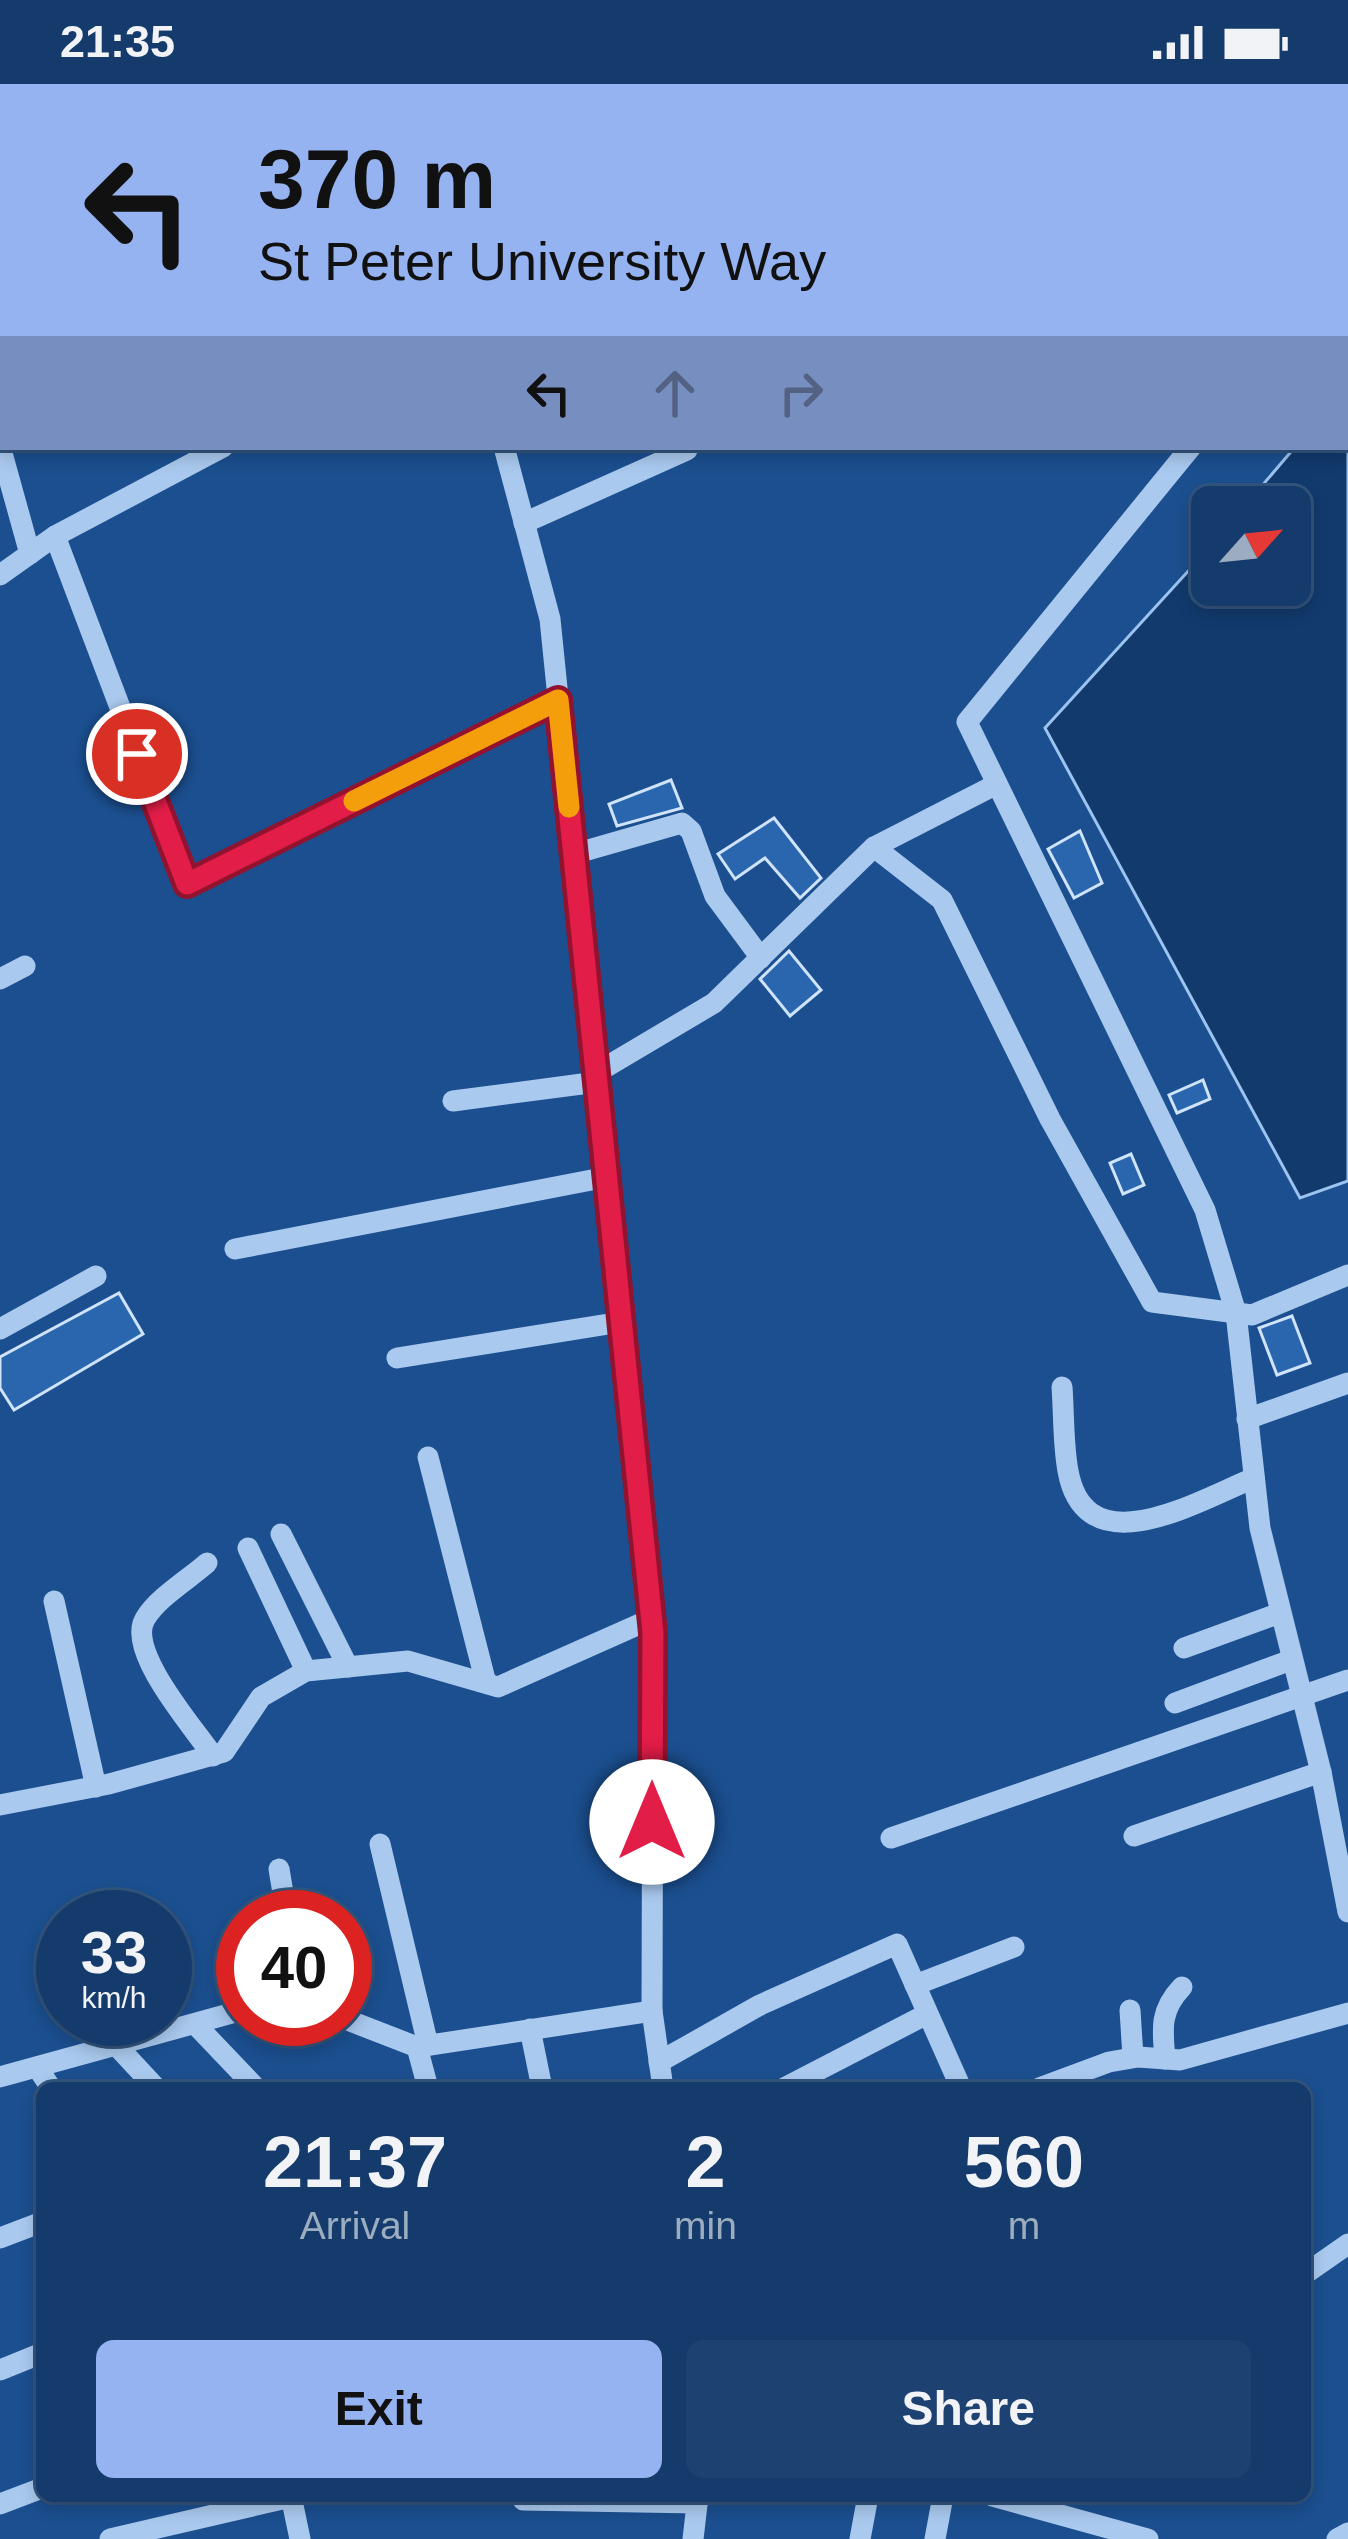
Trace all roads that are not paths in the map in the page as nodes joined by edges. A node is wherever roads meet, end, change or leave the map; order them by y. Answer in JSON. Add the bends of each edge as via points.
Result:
{"nodes":[{"id":1,"x":1,"y":450,"type":"edge"},
{"id":2,"x":217,"y":450,"type":"edge"},
{"id":3,"x":505,"y":450,"type":"edge"},
{"id":4,"x":687,"y":450,"type":"dead end"},
{"id":5,"x":1190,"y":450,"type":"edge"},
{"id":6,"x":524,"y":523,"type":"junction"},
{"id":7,"x":56,"y":536,"type":"junction"},
{"id":8,"x":30,"y":554,"type":"junction"},
{"id":9,"x":0,"y":575,"type":"edge"},
{"id":10,"x":558,"y":700,"type":"junction"},
{"id":11,"x":998,"y":784,"type":"junction"},
{"id":12,"x":874,"y":848,"type":"junction"},
{"id":13,"x":574,"y":854,"type":"junction"},
{"id":14,"x":761,"y":958,"type":"junction"},
{"id":15,"x":25,"y":966,"type":"dead end"},
{"id":16,"x":0,"y":979,"type":"edge"},
{"id":17,"x":597,"y":1078,"type":"junction"},
{"id":18,"x":453,"y":1101,"type":"dead end"},
{"id":19,"x":607,"y":1177,"type":"junction"},
{"id":20,"x":235,"y":1249,"type":"dead end"},
{"id":21,"x":1348,"y":1275,"type":"edge"},
{"id":22,"x":96,"y":1276,"type":"dead end"},
{"id":23,"x":1236,"y":1313,"type":"junction"},
{"id":24,"x":2,"y":1322,"type":"edge"},
{"id":25,"x":621,"y":1322,"type":"junction"},
{"id":26,"x":397,"y":1358,"type":"dead end"},
{"id":27,"x":1348,"y":1383,"type":"edge"},
{"id":28,"x":1062,"y":1387,"type":"dead end"},
{"id":29,"x":1247,"y":1419,"type":"junction"},
{"id":30,"x":428,"y":1457,"type":"dead end"},
{"id":31,"x":1254,"y":1478,"type":"junction"},
{"id":32,"x":281,"y":1534,"type":"dead end"},
{"id":33,"x":248,"y":1549,"type":"dead end"},
{"id":34,"x":207,"y":1563,"type":"dead end"},
{"id":35,"x":54,"y":1601,"type":"dead end"},
{"id":36,"x":1280,"y":1613,"type":"junction"},
{"id":37,"x":651,"y":1618,"type":"junction"},
{"id":38,"x":1184,"y":1648,"type":"dead end"},
{"id":39,"x":1291,"y":1660,"type":"junction"},
{"id":40,"x":348,"y":1666,"type":"junction"},
{"id":41,"x":306,"y":1671,"type":"junction"},
{"id":42,"x":1348,"y":1680,"type":"edge"},
{"id":43,"x":486,"y":1683,"type":"junction"},
{"id":44,"x":1299,"y":1696,"type":"junction"},
{"id":45,"x":1175,"y":1702,"type":"dead end"},
{"id":46,"x":213,"y":1756,"type":"junction"},
{"id":47,"x":1321,"y":1772,"type":"junction"},
{"id":48,"x":96,"y":1787,"type":"junction"},
{"id":49,"x":1348,"y":1799,"type":"edge"},
{"id":50,"x":0,"y":1805,"type":"edge"},
{"id":51,"x":1325,"y":1807,"type":"junction"},
{"id":52,"x":1134,"y":1836,"type":"dead end"},
{"id":53,"x":891,"y":1838,"type":"dead end"},
{"id":54,"x":380,"y":1844,"type":"dead end"},
{"id":55,"x":279,"y":1869,"type":"dead end"},
{"id":56,"x":282,"y":1890,"type":"edge"},
{"id":57,"x":1348,"y":1912,"type":"edge"},
{"id":58,"x":1014,"y":1947,"type":"dead end"},
{"id":59,"x":915,"y":1985,"type":"junction"},
{"id":60,"x":1182,"y":1987,"type":"dead end"},
{"id":61,"x":1130,"y":2009,"type":"dead end"},
{"id":62,"x":652,"y":2011,"type":"junction"},
{"id":63,"x":1348,"y":2013,"type":"edge"},
{"id":64,"x":927,"y":2014,"type":"junction"},
{"id":65,"x":216,"y":2018,"type":"edge"},
{"id":66,"x":196,"y":2024,"type":"junction"},
{"id":67,"x":192,"y":2025,"type":"edge"},
{"id":68,"x":372,"y":2028,"type":"edge"},
{"id":69,"x":530,"y":2029,"type":"junction"},
{"id":70,"x":112,"y":2046,"type":"edge"},
{"id":71,"x":117,"y":2046,"type":"edge"},
{"id":72,"x":423,"y":2046,"type":"junction"},
{"id":73,"x":1133,"y":2057,"type":"junction"},
{"id":74,"x":1165,"y":2059,"type":"junction"},
{"id":75,"x":659,"y":2062,"type":"junction"},
{"id":76,"x":37,"y":2067,"type":"junction"},
{"id":77,"x":0,"y":2077,"type":"edge"},
{"id":78,"x":47,"y":2082,"type":"edge"},
{"id":79,"x":150,"y":2082,"type":"edge"},
{"id":80,"x":250,"y":2082,"type":"edge"},
{"id":81,"x":427,"y":2082,"type":"edge"},
{"id":82,"x":541,"y":2082,"type":"edge"},
{"id":83,"x":662,"y":2082,"type":"edge"},
{"id":84,"x":796,"y":2082,"type":"edge"},
{"id":85,"x":958,"y":2082,"type":"edge"},
{"id":86,"x":1057,"y":2082,"type":"edge"},
{"id":87,"x":36,"y":2224,"type":"edge"},
{"id":88,"x":0,"y":2238,"type":"edge"},
{"id":89,"x":1348,"y":2244,"type":"edge"},
{"id":90,"x":1311,"y":2270,"type":"edge"},
{"id":91,"x":36,"y":2355,"type":"edge"},
{"id":92,"x":0,"y":2370,"type":"edge"},
{"id":93,"x":36,"y":2490,"type":"edge"},
{"id":94,"x":275,"y":2502,"type":"edge"},
{"id":95,"x":292,"y":2502,"type":"edge"},
{"id":96,"x":697,"y":2502,"type":"edge"},
{"id":97,"x":867,"y":2502,"type":"edge"},
{"id":98,"x":942,"y":2502,"type":"edge"},
{"id":99,"x":1014,"y":2502,"type":"edge"},
{"id":100,"x":0,"y":2504,"type":"edge"},
{"id":101,"x":179,"y":2531,"type":"edge"},
{"id":102,"x":1348,"y":2533,"type":"edge"},
{"id":103,"x":110,"y":2539,"type":"edge"},
{"id":104,"x":300,"y":2539,"type":"edge"},
{"id":105,"x":693,"y":2539,"type":"edge"},
{"id":106,"x":860,"y":2539,"type":"edge"},
{"id":107,"x":935,"y":2539,"type":"edge"},
{"id":108,"x":1148,"y":2539,"type":"edge"},
{"id":109,"x":1337,"y":2539,"type":"edge"}],
"edges":[{"from":1,"to":8,"type":"street"},
{"from":2,"to":7,"type":"street"},
{"from":3,"to":6,"type":"street"},
{"from":4,"to":6,"type":"street"},
{"from":5,"to":11,"type":"street","via":[[967,722]]},
{"from":6,"to":10,"type":"street","via":[[550,619]]},
{"from":7,"to":8,"type":"street"},
{"from":7,"to":10,"type":"street","via":[[187,884]]},
{"from":8,"to":9,"type":"street"},
{"from":10,"to":13,"type":"street"},
{"from":11,"to":12,"type":"street"},
{"from":11,"to":23,"type":"street","via":[[1205,1210]]},
{"from":12,"to":14,"type":"street"},
{"from":12,"to":23,"type":"street","via":[[942,900],[1152,1302]]},
{"from":13,"to":14,"type":"street","via":[[682,823],[715,896]]},
{"from":13,"to":17,"type":"street"},
{"from":14,"to":17,"type":"street","via":[[715,1003]]},
{"from":15,"to":16,"type":"street"},
{"from":17,"to":18,"type":"street"},
{"from":17,"to":19,"type":"street"},
{"from":19,"to":20,"type":"street"},
{"from":19,"to":25,"type":"street"},
{"from":21,"to":23,"type":"street","via":[[1252,1315]]},
{"from":22,"to":24,"type":"street"},
{"from":23,"to":29,"type":"street"},
{"from":25,"to":26,"type":"street"},
{"from":25,"to":37,"type":"street"},
{"from":27,"to":29,"type":"street"},
{"from":28,"to":31,"type":"street","via":[[1068,1472],[1094,1518],[1145,1522]]},
{"from":29,"to":31,"type":"street"},
{"from":30,"to":43,"type":"street"},
{"from":31,"to":36,"type":"street"},
{"from":32,"to":40,"type":"street"},
{"from":33,"to":41,"type":"street"},
{"from":34,"to":46,"type":"street","via":[[146,1616],[140,1633],[146,1658]]},
{"from":35,"to":48,"type":"street"},
{"from":36,"to":38,"type":"street"},
{"from":36,"to":39,"type":"street"},
{"from":37,"to":43,"type":"street","via":[[498,1687]]},
{"from":37,"to":62,"type":"street"},
{"from":39,"to":44,"type":"street"},
{"from":39,"to":45,"type":"street"},
{"from":40,"to":41,"type":"street"},
{"from":40,"to":43,"type":"street","via":[[408,1661]]},
{"from":41,"to":46,"type":"street","via":[[261,1697],[224,1752]]},
{"from":42,"to":44,"type":"street"},
{"from":44,"to":47,"type":"street"},
{"from":44,"to":53,"type":"street"},
{"from":46,"to":48,"type":"street"},
{"from":47,"to":51,"type":"street"},
{"from":47,"to":52,"type":"street"},
{"from":48,"to":50,"type":"street"},
{"from":49,"to":51,"type":"street"},
{"from":51,"to":57,"type":"street"},
{"from":54,"to":72,"type":"street"},
{"from":55,"to":56,"type":"street"},
{"from":58,"to":59,"type":"street"},
{"from":59,"to":64,"type":"street"},
{"from":59,"to":75,"type":"street","via":[[897,1944],[760,2005]]},
{"from":60,"to":74,"type":"street","via":[[1161,2023]]},
{"from":61,"to":73,"type":"street"},
{"from":62,"to":69,"type":"street"},
{"from":62,"to":75,"type":"street"},
{"from":63,"to":74,"type":"street"},
{"from":64,"to":84,"type":"street"},
{"from":64,"to":85,"type":"street"},
{"from":65,"to":66,"type":"street"},
{"from":66,"to":67,"type":"street"},
{"from":66,"to":80,"type":"street"},
{"from":68,"to":72,"type":"street"},
{"from":69,"to":72,"type":"street"},
{"from":69,"to":82,"type":"street"},
{"from":70,"to":76,"type":"street"},
{"from":71,"to":79,"type":"street"},
{"from":72,"to":81,"type":"street"},
{"from":73,"to":74,"type":"street"},
{"from":73,"to":86,"type":"street"},
{"from":75,"to":83,"type":"street"},
{"from":76,"to":77,"type":"street"},
{"from":76,"to":78,"type":"street"},
{"from":87,"to":88,"type":"street"},
{"from":89,"to":90,"type":"street"},
{"from":91,"to":92,"type":"street"},
{"from":93,"to":100,"type":"street"},
{"from":94,"to":101,"type":"street"},
{"from":95,"to":104,"type":"street"},
{"from":96,"to":105,"type":"street"},
{"from":97,"to":106,"type":"street"},
{"from":98,"to":107,"type":"street"},
{"from":99,"to":108,"type":"street"},
{"from":101,"to":103,"type":"street"},
{"from":102,"to":109,"type":"street"}]}
